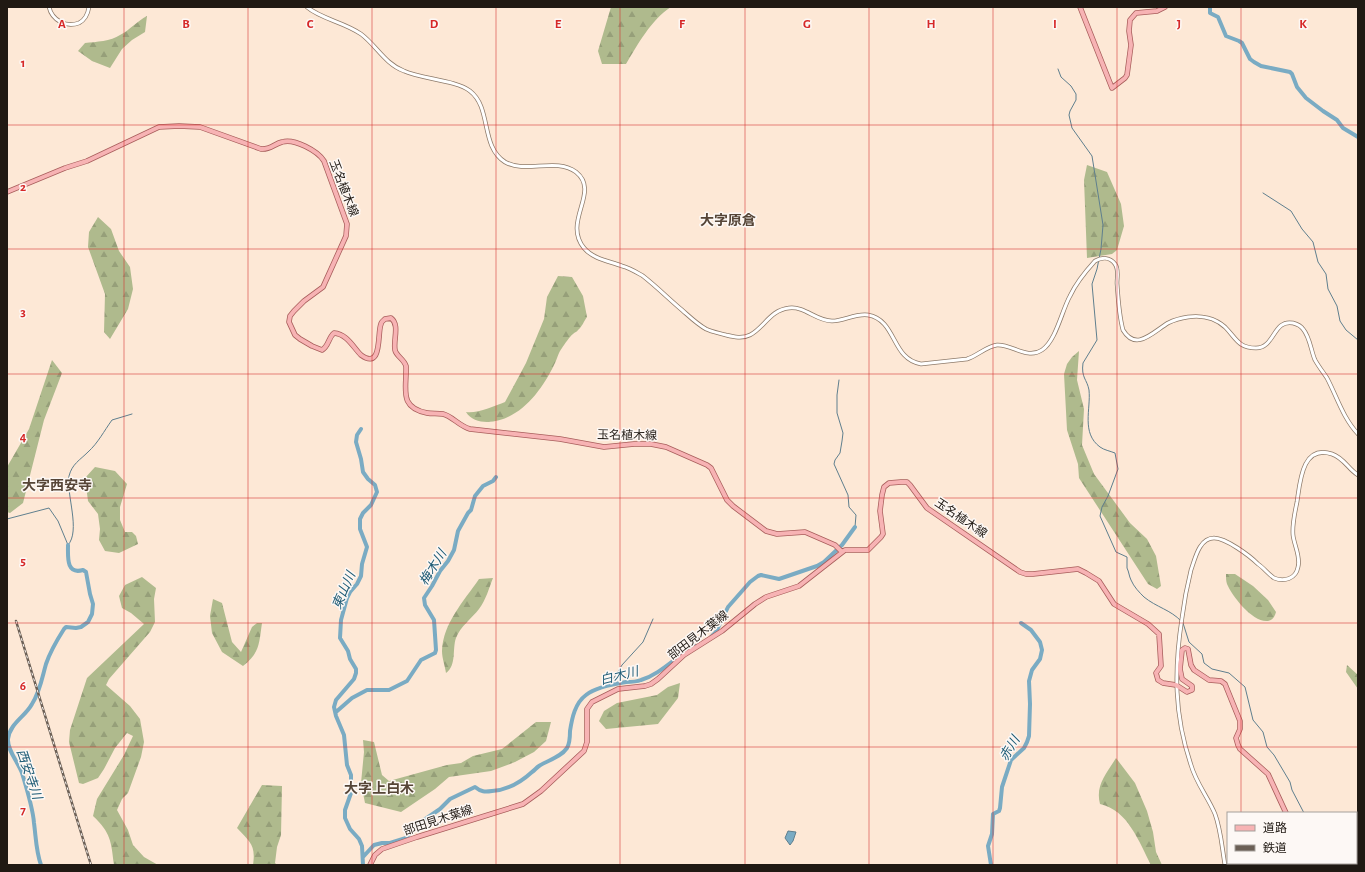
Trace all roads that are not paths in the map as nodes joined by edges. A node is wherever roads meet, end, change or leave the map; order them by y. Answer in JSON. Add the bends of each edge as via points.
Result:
{"nodes":[{"id":1,"x":49,"y":7,"type":"edge"},
{"id":2,"x":89,"y":7,"type":"edge"},
{"id":3,"x":307,"y":7,"type":"edge"},
{"id":4,"x":1080,"y":7,"type":"edge"},
{"id":5,"x":1166,"y":7,"type":"edge"},
{"id":6,"x":7,"y":192,"type":"edge"},
{"id":7,"x":1358,"y":434,"type":"edge"},
{"id":8,"x":1358,"y":475,"type":"edge"},
{"id":9,"x":839,"y":549,"type":"junction"},
{"id":10,"x":1176,"y":685,"type":"junction"},
{"id":11,"x":1286,"y":812,"type":"edge"},
{"id":12,"x":370,"y":865,"type":"edge"},
{"id":13,"x":1225,"y":865,"type":"edge"}],
"edges":[{"from":1,"to":2,"type":"street","via":[[61,23],[70,24],[80,23],[86,17]]},
{"from":3,"to":7,"type":"street","via":[[362,35],[388,62],[400,70],[456,84],[469,90],[480,103],[492,148],[505,161],[524,167],[553,166],[577,173],[584,184],[585,195],[576,230],[585,248],[595,256],[643,276],[696,322],[712,331],[745,337],[783,309],[795,308],[825,320],[860,315],[878,320],[889,330],[900,351],[915,363],[967,359],[997,345],[1021,352],[1042,351],[1048,344],[1074,287],[1095,261],[1104,258],[1114,263],[1117,268],[1123,330],[1133,340],[1142,340],[1175,320],[1195,316],[1219,323],[1238,343],[1249,348],[1265,345],[1282,325],[1291,323],[1300,327],[1306,334],[1315,360],[1344,414]]},
{"from":4,"to":5,"type":"main road","via":[[1112,88],[1127,75],[1131,45],[1129,25],[1133,15],[1140,11],[1152,12]]},
{"from":6,"to":9,"type":"main road","name":"玉名植木線","via":[[87,161],[159,127],[200,127],[262,149],[284,141],[297,142],[324,161],[347,224],[346,236],[323,287],[304,301],[290,316],[290,327],[300,339],[322,350],[334,333],[338,334],[345,336],[364,358],[371,358],[378,348],[380,324],[391,318],[395,327],[394,349],[406,366],[406,400],[414,408],[442,414],[470,429],[560,439],[604,447],[651,444],[666,447],[711,468],[727,500],[766,531],[772,534],[805,532]]},
{"from":8,"to":10,"type":"street","via":[[1342,459],[1332,454],[1320,453],[1303,467],[1293,525],[1299,562],[1296,573],[1289,579],[1274,578],[1223,540],[1216,538],[1203,542],[1189,578],[1180,632]]},
{"from":9,"to":10,"type":"main road","name":"玉名植木線","via":[[868,550],[881,537],[883,530],[880,511],[884,487],[889,483],[907,482],[927,508],[1020,572],[1033,574],[1078,569],[1095,578],[1114,604],[1156,631],[1160,638],[1161,658],[1160,668],[1156,673],[1158,679]]},
{"from":9,"to":12,"type":"main road","name":"部田見木葉線","via":[[812,577],[799,586],[766,597],[755,604],[722,631],[684,655],[651,684],[618,689],[592,702],[587,709],[587,742],[582,755],[523,804],[382,849]]},
{"from":10,"to":11,"type":"main road","name":"玉名植木線","via":[[1187,692],[1193,688],[1182,679],[1180,673],[1182,651],[1187,648],[1194,670],[1209,680],[1225,684],[1240,725],[1236,738],[1238,745],[1268,774]]},
{"from":10,"to":13,"type":"street","via":[[1181,725],[1190,764],[1216,817]]}]}
